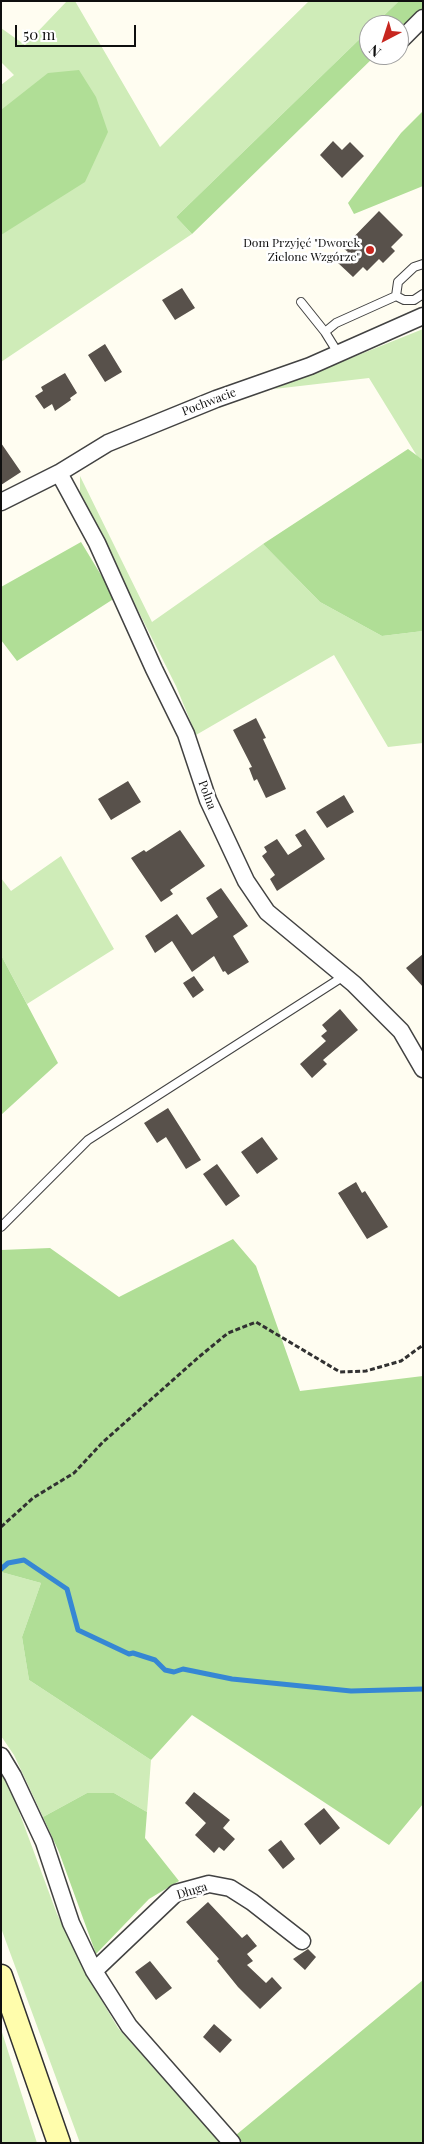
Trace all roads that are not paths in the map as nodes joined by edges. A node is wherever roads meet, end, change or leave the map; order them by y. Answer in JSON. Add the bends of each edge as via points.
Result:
{"nodes":[{"id":1,"x":423,"y":18,"type":"edge"},
{"id":2,"x":409,"y":32,"type":"edge"},
{"id":3,"x":423,"y":264,"type":"edge"},
{"id":4,"x":423,"y":294,"type":"edge"},
{"id":5,"x":396,"y":296,"type":"junction"},
{"id":6,"x":301,"y":302,"type":"dead end"},
{"id":7,"x":423,"y":316,"type":"edge"},
{"id":8,"x":325,"y":332,"type":"junction"},
{"id":9,"x":338,"y":354,"type":"junction"},
{"id":10,"x":59,"y":472,"type":"junction"},
{"id":11,"x":1,"y":502,"type":"edge"},
{"id":12,"x":344,"y":976,"type":"junction"},
{"id":13,"x":423,"y":1069,"type":"edge"},
{"id":14,"x":1,"y":1228,"type":"edge"},
{"id":15,"x":1,"y":1756,"type":"edge"},
{"id":16,"x":302,"y":1941,"type":"dead end"},
{"id":17,"x":94,"y":1971,"type":"junction"},
{"id":18,"x":1,"y":1976,"type":"edge"},
{"id":19,"x":59,"y":2143,"type":"edge"},
{"id":20,"x":232,"y":2143,"type":"edge"}],
"edges":[{"from":1,"to":2,"type":"street"},
{"from":3,"to":5,"type":"lane","via":[[414,267],[398,282]]},
{"from":4,"to":5,"type":"lane","via":[[414,300]]},
{"from":5,"to":8,"type":"lane","via":[[336,323]]},
{"from":6,"to":8,"type":"lane"},
{"from":7,"to":9,"type":"street","name":"Pochwacie"},
{"from":8,"to":9,"type":"lane"},
{"from":9,"to":10,"type":"street","name":"Pochwacie","via":[[141,429],[108,443]]},
{"from":10,"to":11,"type":"street","name":"Pochwacie"},
{"from":10,"to":12,"type":"street","name":"Polna","via":[[97,543],[186,734],[208,800],[246,881],[267,912]]},
{"from":12,"to":13,"type":"street","name":"Polna","via":[[401,1031]]},
{"from":12,"to":14,"type":"lane","via":[[88,1140]]},
{"from":15,"to":17,"type":"street","via":[[44,1842],[71,1923]]},
{"from":16,"to":17,"type":"street","name":"Długa","via":[[230,1888],[209,1884],[176,1893]]},
{"from":17,"to":20,"type":"street","via":[[129,2026]]},
{"from":18,"to":19,"type":"main road"}]}
